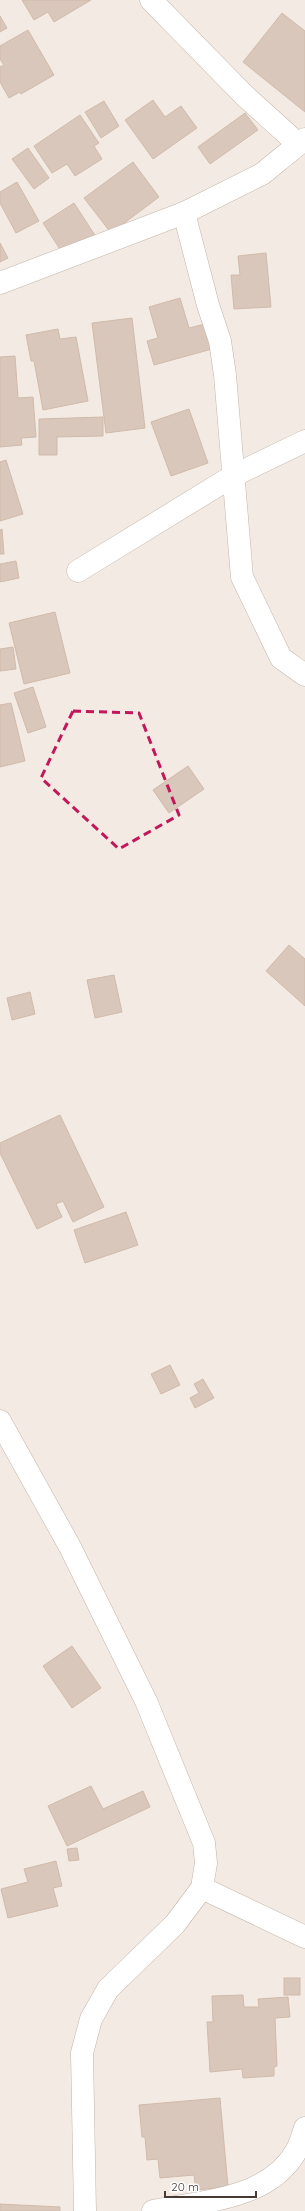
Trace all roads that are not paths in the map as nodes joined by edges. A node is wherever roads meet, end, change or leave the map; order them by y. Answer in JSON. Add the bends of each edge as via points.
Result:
{"nodes":[{"id":1,"x":151,"y":0,"type":"edge"},
{"id":2,"x":301,"y":142,"type":"edge"},
{"id":3,"x":184,"y":213,"type":"junction"},
{"id":4,"x":0,"y":283,"type":"edge"},
{"id":5,"x":305,"y":441,"type":"edge"},
{"id":6,"x":234,"y":476,"type":"junction"},
{"id":7,"x":78,"y":571,"type":"dead end"},
{"id":8,"x":305,"y":675,"type":"edge"},
{"id":9,"x":0,"y":1422,"type":"edge"},
{"id":10,"x":202,"y":1888,"type":"junction"},
{"id":11,"x":299,"y":1930,"type":"edge"},
{"id":12,"x":305,"y":2128,"type":"edge"},
{"id":13,"x":85,"y":2211,"type":"edge"},
{"id":14,"x":153,"y":2211,"type":"edge"}],
"edges":[{"from":1,"to":2,"type":"street","via":[[238,90]]},
{"from":2,"to":3,"type":"street","via":[[262,174]]},
{"from":3,"to":4,"type":"street"},
{"from":3,"to":6,"type":"street","via":[[220,341]]},
{"from":5,"to":6,"type":"street"},
{"from":6,"to":7,"type":"street"},
{"from":6,"to":8,"type":"street","via":[[242,577],[281,658]]},
{"from":9,"to":10,"type":"street","via":[[70,1548],[146,1701],[204,1843],[206,1863]]},
{"from":10,"to":11,"type":"street"},
{"from":10,"to":13,"type":"street","via":[[175,1924],[108,1989],[91,2019],[82,2053]]},
{"from":12,"to":14,"type":"street","via":[[295,2153],[277,2175],[254,2189],[229,2197]]}]}
